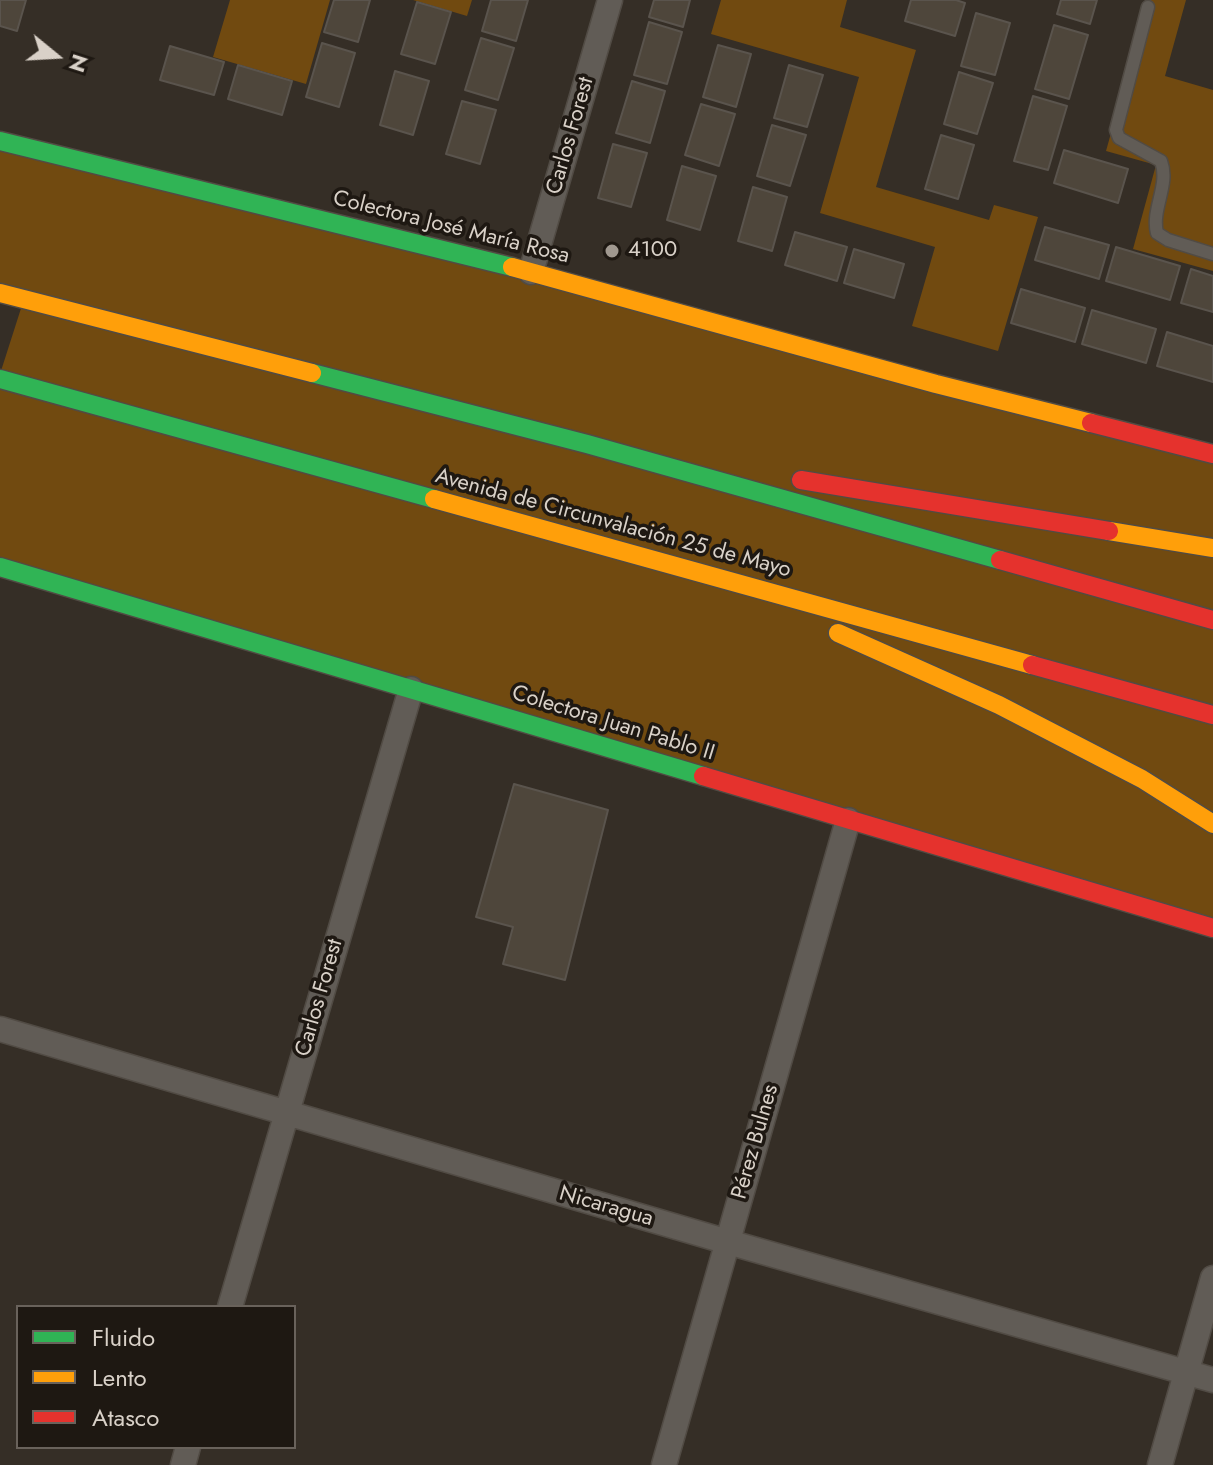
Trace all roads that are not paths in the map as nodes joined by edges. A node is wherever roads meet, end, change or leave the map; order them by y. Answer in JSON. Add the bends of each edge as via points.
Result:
{"nodes":[{"id":1,"x":610,"y":0,"type":"edge"},
{"id":2,"x":1148,"y":7,"type":"dead end"},
{"id":3,"x":0,"y":141,"type":"edge"},
{"id":4,"x":1213,"y":254,"type":"edge"},
{"id":5,"x":531,"y":272,"type":"junction"},
{"id":6,"x":0,"y":293,"type":"edge"},
{"id":7,"x":0,"y":379,"type":"edge"},
{"id":8,"x":587,"y":444,"type":"junction"},
{"id":9,"x":1213,"y":454,"type":"edge"},
{"id":10,"x":757,"y":472,"type":"dead end"},
{"id":11,"x":788,"y":477,"type":"dead end"},
{"id":12,"x":1213,"y":548,"type":"edge"},
{"id":13,"x":0,"y":567,"type":"edge"},
{"id":14,"x":689,"y":570,"type":"junction"},
{"id":15,"x":1213,"y":620,"type":"edge"},
{"id":16,"x":411,"y":689,"type":"junction"},
{"id":17,"x":1213,"y":715,"type":"edge"},
{"id":18,"x":848,"y":820,"type":"junction"},
{"id":19,"x":1213,"y":824,"type":"edge"},
{"id":20,"x":1213,"y":928,"type":"edge"},
{"id":21,"x":0,"y":1029,"type":"edge"},
{"id":22,"x":286,"y":1114,"type":"junction"},
{"id":23,"x":728,"y":1242,"type":"junction"},
{"id":24,"x":1213,"y":1278,"type":"edge"},
{"id":25,"x":231,"y":1305,"type":"edge"},
{"id":26,"x":1186,"y":1373,"type":"junction"},
{"id":27,"x":1213,"y":1380,"type":"edge"},
{"id":28,"x":664,"y":1465,"type":"edge"},
{"id":29,"x":1160,"y":1465,"type":"edge"}],
"edges":[{"from":1,"to":5,"type":"street","name":"Carlos Forest"},
{"from":2,"to":4,"type":"lane","via":[[1116,130],[1119,138],[1161,161],[1165,171],[1157,233]]},
{"from":3,"to":5,"type":"main road","name":"Colectora José María Rosa"},
{"from":5,"to":9,"type":"main road","name":"Colectora José María Rosa"},
{"from":6,"to":8,"type":"main road"},
{"from":7,"to":14,"type":"main road","name":"Avenida de Circunvalación 25 de Mayo"},
{"from":8,"to":10,"type":"main road"},
{"from":8,"to":15,"type":"main road"},
{"from":11,"to":12,"type":"main road"},
{"from":13,"to":16,"type":"main road","name":"Colectora Juan Pablo II"},
{"from":14,"to":17,"type":"main road","name":"Avenida de Circunvalación 25 de Mayo"},
{"from":14,"to":19,"type":"main road","via":[[999,705],[1142,779]]},
{"from":16,"to":18,"type":"main road","name":"Colectora Juan Pablo II"},
{"from":16,"to":22,"type":"street","name":"Carlos Forest"},
{"from":18,"to":20,"type":"main road","name":"Colectora Juan Pablo II"},
{"from":18,"to":23,"type":"street","name":"Pérez Bulnes"},
{"from":21,"to":22,"type":"street","name":"Nicaragua"},
{"from":22,"to":23,"type":"street","name":"Nicaragua"},
{"from":22,"to":25,"type":"street","name":"Carlos Forest"},
{"from":23,"to":26,"type":"street","name":"Nicaragua"},
{"from":23,"to":28,"type":"street","name":"Pérez Bulnes"},
{"from":24,"to":26,"type":"street"},
{"from":26,"to":27,"type":"street","name":"Nicaragua"},
{"from":26,"to":29,"type":"street"}]}
